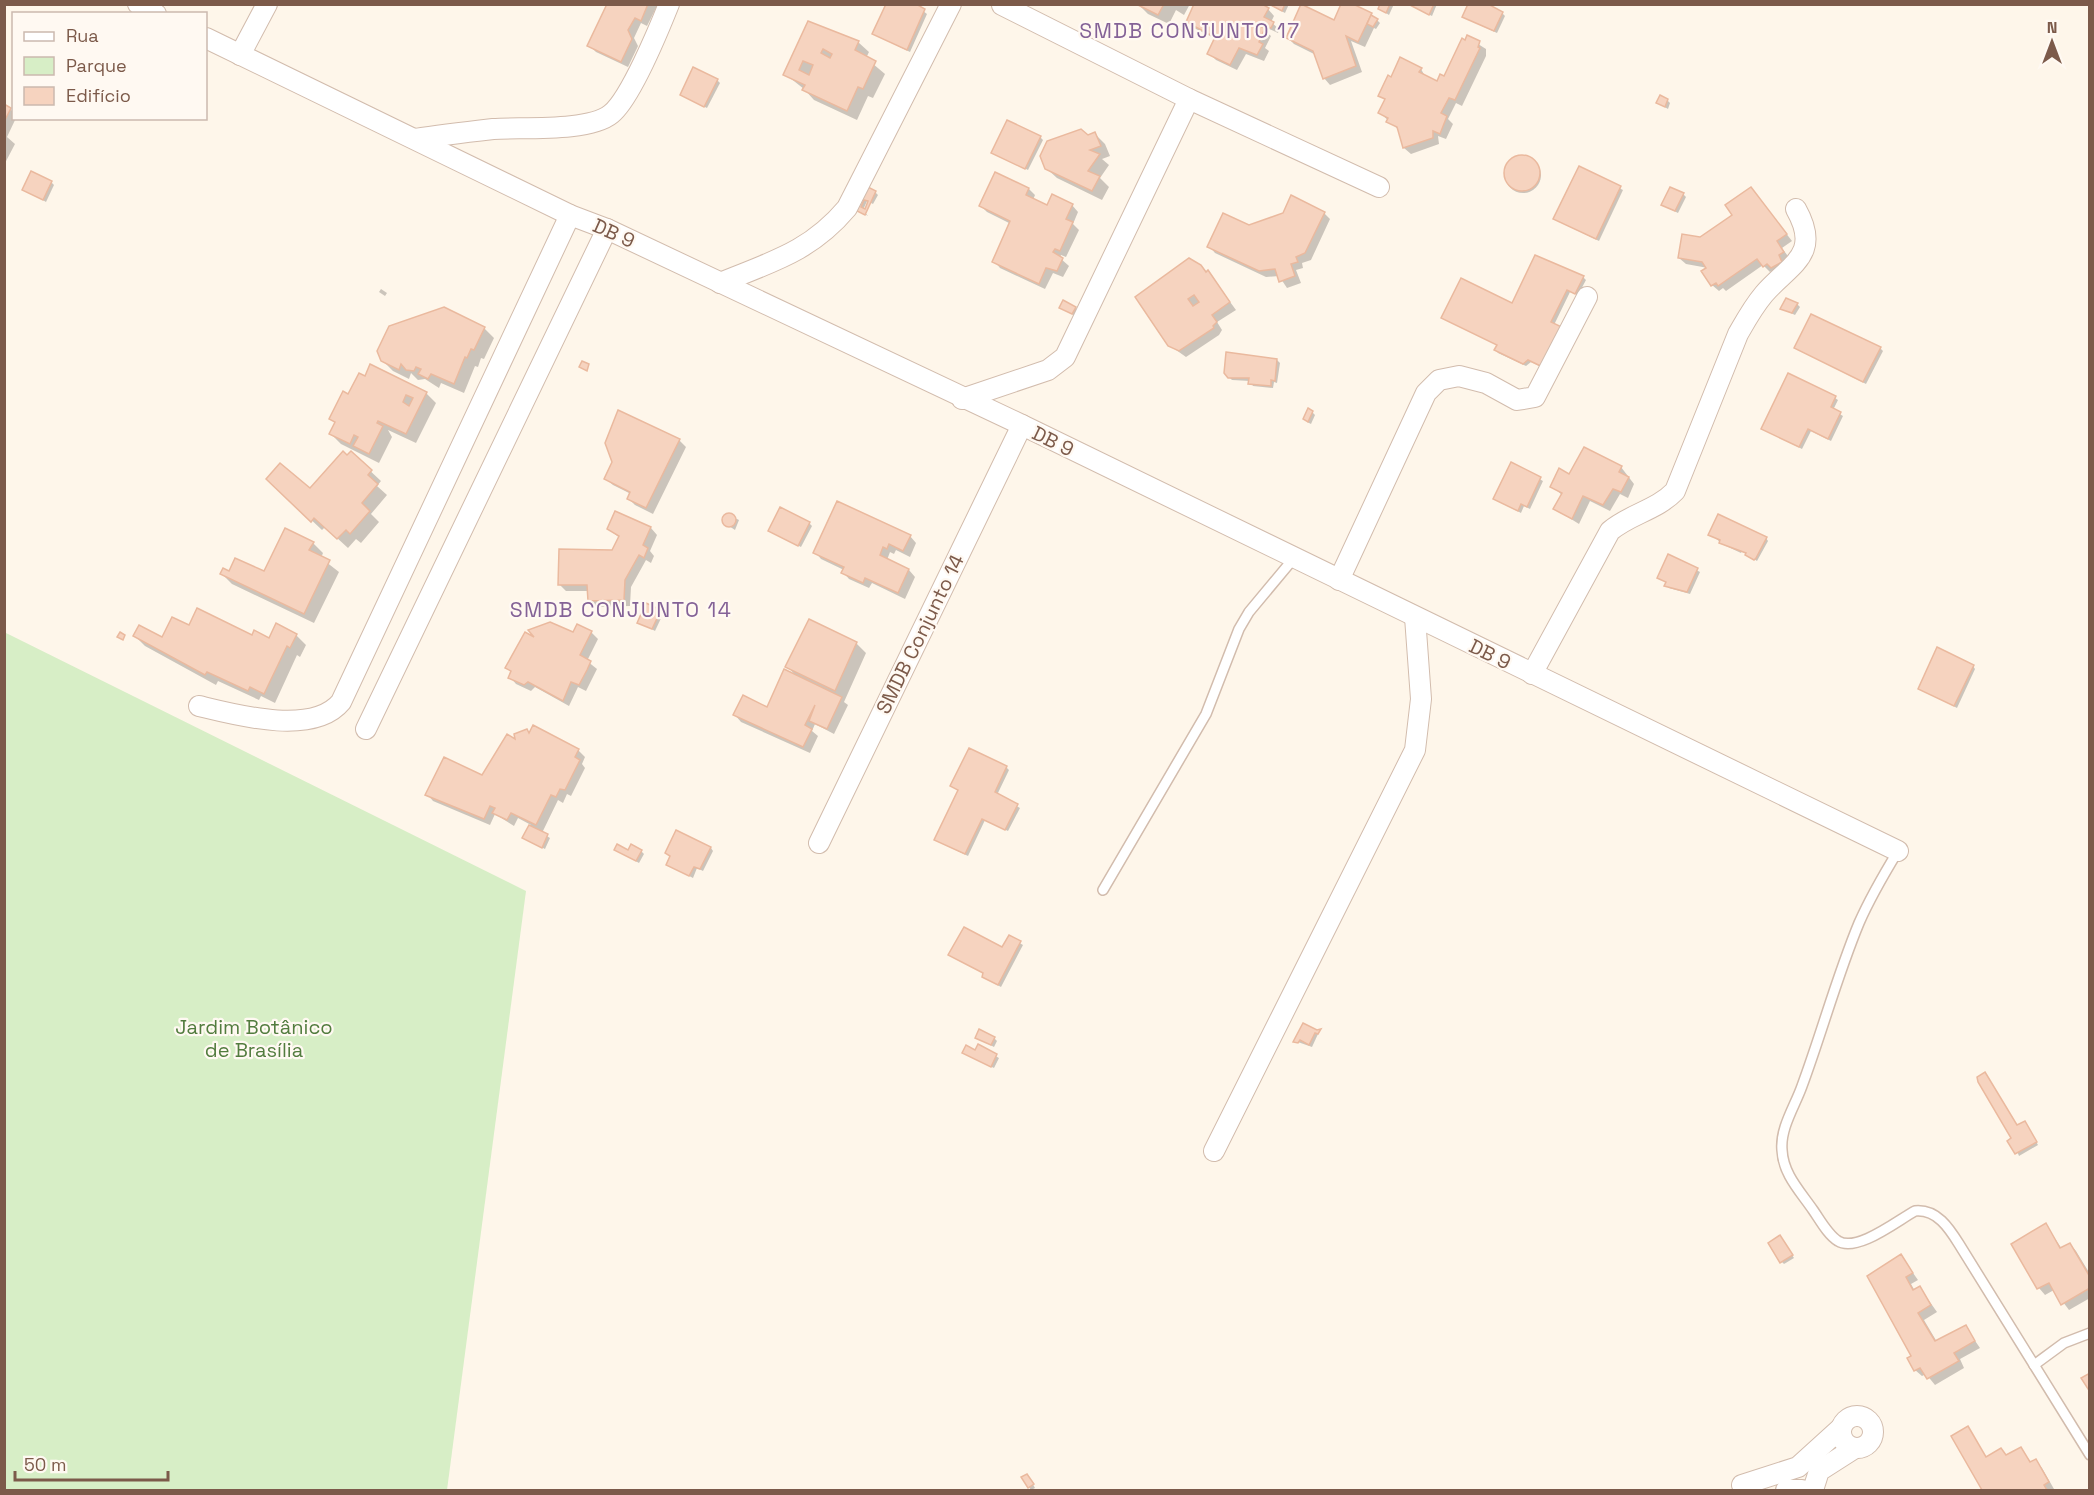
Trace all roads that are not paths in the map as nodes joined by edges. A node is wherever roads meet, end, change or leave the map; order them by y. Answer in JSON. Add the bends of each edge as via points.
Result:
{"nodes":[{"id":1,"x":138,"y":4,"type":"edge"},
{"id":2,"x":267,"y":4,"type":"edge"},
{"id":3,"x":669,"y":4,"type":"edge"},
{"id":4,"x":951,"y":4,"type":"edge"},
{"id":5,"x":1002,"y":5,"type":"edge"},
{"id":6,"x":152,"y":12,"type":"edge"},
{"id":7,"x":207,"y":38,"type":"edge"},
{"id":8,"x":240,"y":55,"type":"junction"},
{"id":9,"x":1189,"y":99,"type":"junction"},
{"id":10,"x":415,"y":139,"type":"junction"},
{"id":11,"x":1379,"y":187,"type":"dead end"},
{"id":12,"x":1796,"y":209,"type":"dead end"},
{"id":13,"x":570,"y":215,"type":"junction"},
{"id":14,"x":607,"y":229,"type":"junction"},
{"id":15,"x":720,"y":283,"type":"junction"},
{"id":16,"x":1587,"y":297,"type":"dead end"},
{"id":17,"x":962,"y":399,"type":"junction"},
{"id":18,"x":1022,"y":425,"type":"junction"},
{"id":19,"x":1294,"y":558,"type":"junction"},
{"id":20,"x":1339,"y":580,"type":"junction"},
{"id":21,"x":1415,"y":617,"type":"junction"},
{"id":22,"x":1533,"y":674,"type":"junction"},
{"id":23,"x":199,"y":706,"type":"dead end"},
{"id":24,"x":366,"y":729,"type":"dead end"},
{"id":25,"x":819,"y":843,"type":"dead end"},
{"id":26,"x":1898,"y":851,"type":"joint"},
{"id":27,"x":1103,"y":890,"type":"dead end"},
{"id":28,"x":1214,"y":1151,"type":"dead end"},
{"id":29,"x":2090,"y":1333,"type":"edge"},
{"id":30,"x":2034,"y":1365,"type":"junction"},
{"id":31,"x":1841,"y":1428,"type":"junction"},
{"id":32,"x":1855,"y":1448,"type":"junction"},
{"id":33,"x":2090,"y":1455,"type":"edge"},
{"id":34,"x":1743,"y":1489,"type":"edge"},
{"id":35,"x":1808,"y":1490,"type":"edge"},
{"id":36,"x":1786,"y":1491,"type":"edge"}],
"edges":[{"from":1,"to":6,"type":"street"},
{"from":2,"to":8,"type":"street"},
{"from":3,"to":10,"type":"street","via":[[629,88],[611,115],[577,125],[493,129]]},
{"from":4,"to":15,"type":"street","via":[[847,208],[828,231],[793,253]]},
{"from":5,"to":9,"type":"street"},
{"from":7,"to":8,"type":"street","name":"DB 9"},
{"from":8,"to":10,"type":"street","name":"DB 9"},
{"from":9,"to":11,"type":"street"},
{"from":9,"to":17,"type":"street","via":[[1065,357],[1048,370]]},
{"from":10,"to":13,"type":"street","name":"DB 9"},
{"from":12,"to":22,"type":"street","via":[[1806,226],[1800,260],[1751,310],[1738,334],[1676,491],[1667,500],[1610,531]]},
{"from":13,"to":14,"type":"street","name":"DB 9"},
{"from":13,"to":23,"type":"street","via":[[341,702],[333,712],[302,720],[248,717]]},
{"from":14,"to":15,"type":"street","name":"DB 9"},
{"from":14,"to":24,"type":"street"},
{"from":15,"to":17,"type":"street","name":"DB 9"},
{"from":16,"to":20,"type":"street","via":[[1535,397],[1517,400],[1486,383],[1459,376],[1439,380],[1426,393]]},
{"from":17,"to":18,"type":"street","name":"DB 9"},
{"from":18,"to":19,"type":"street","name":"DB 9"},
{"from":18,"to":25,"type":"street","name":"SMDB Conjunto 14"},
{"from":19,"to":20,"type":"street","name":"DB 9"},
{"from":19,"to":27,"type":"lane","via":[[1244,620],[1203,719]]},
{"from":20,"to":21,"type":"street","name":"DB 9"},
{"from":21,"to":22,"type":"street","name":"DB 9"},
{"from":21,"to":28,"type":"street","via":[[1421,699],[1415,750]]},
{"from":22,"to":26,"type":"street","name":"DB 9"},
{"from":26,"to":30,"type":"lane","via":[[1859,923],[1783,1133],[1785,1165],[1802,1195],[1840,1243],[1868,1239],[1916,1211],[1932,1213],[1940,1219]]},
{"from":29,"to":30,"type":"lane","via":[[2064,1343]]},
{"from":30,"to":33,"type":"lane"},
{"from":31,"to":32,"type":"street","via":[[1842,1439]]},
{"from":31,"to":32,"type":"street","via":[[1856,1416],[1870,1423],[1870,1442]]},
{"from":31,"to":34,"type":"street","via":[[1798,1467]]},
{"from":32,"to":35,"type":"street","via":[[1819,1471]]},
{"from":35,"to":36,"type":"street"}]}
